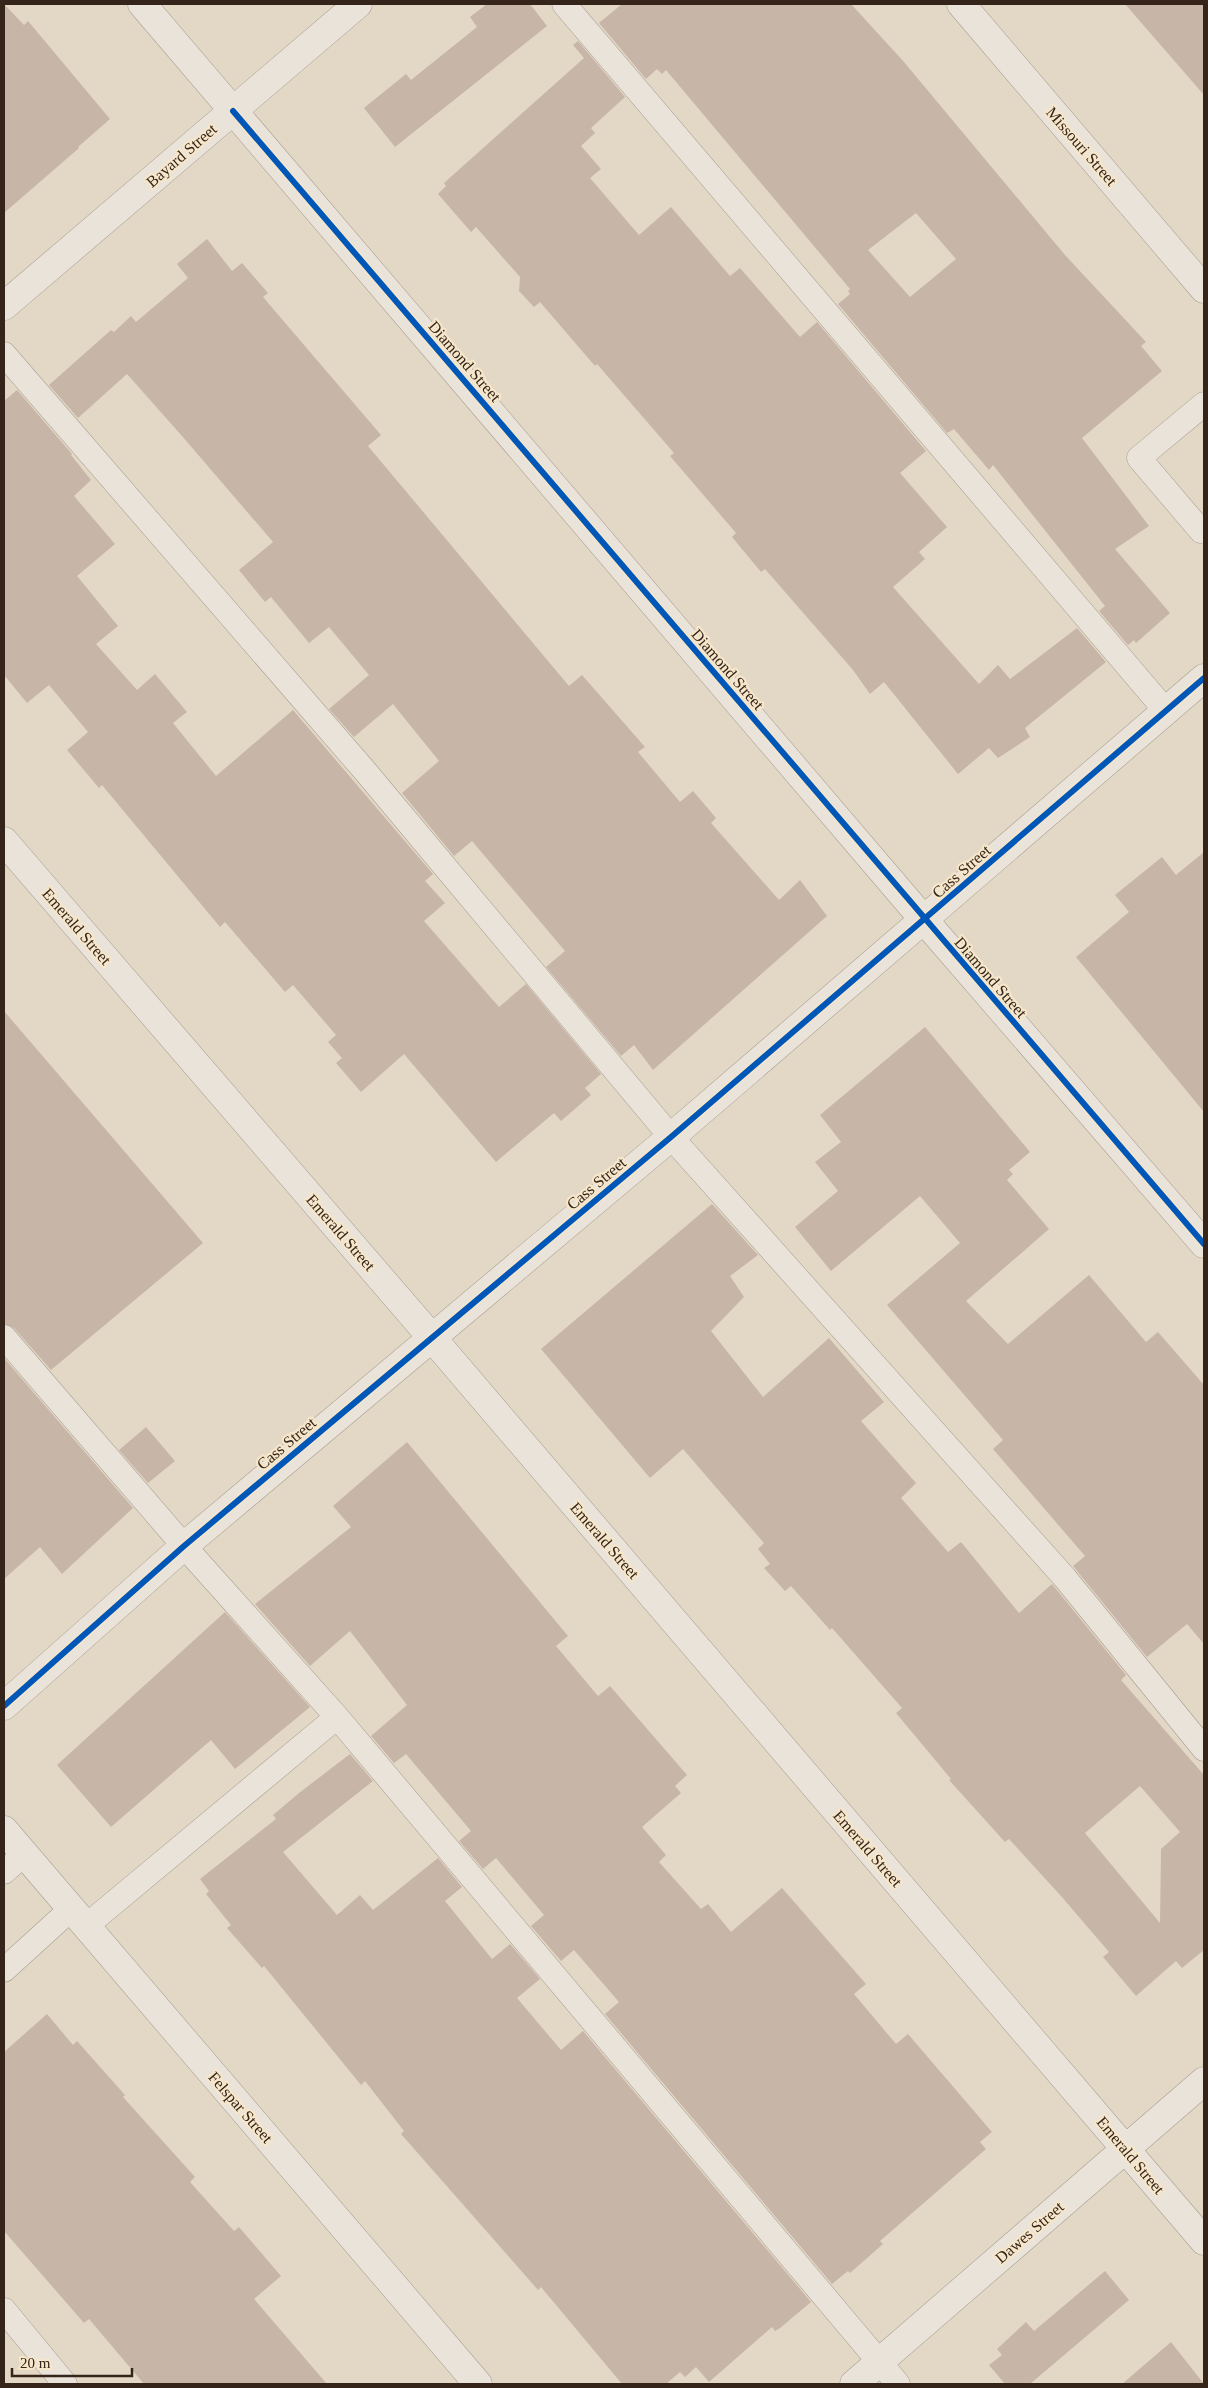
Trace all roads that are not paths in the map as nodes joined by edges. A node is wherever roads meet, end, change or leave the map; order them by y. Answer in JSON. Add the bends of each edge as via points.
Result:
{"nodes":[{"id":1,"x":142,"y":4,"type":"edge"},
{"id":2,"x":358,"y":4,"type":"edge"},
{"id":3,"x":564,"y":4,"type":"edge"},
{"id":4,"x":961,"y":4,"type":"edge"},
{"id":5,"x":233,"y":111,"type":"junction"},
{"id":6,"x":1204,"y":289,"type":"edge"},
{"id":7,"x":4,"y":306,"type":"edge"},
{"id":8,"x":4,"y":354,"type":"edge"},
{"id":9,"x":1204,"y":404,"type":"edge"},
{"id":10,"x":1204,"y":528,"type":"edge"},
{"id":11,"x":1204,"y":678,"type":"edge"},
{"id":12,"x":1166,"y":712,"type":"junction"},
{"id":13,"x":4,"y":841,"type":"edge"},
{"id":14,"x":924,"y":920,"type":"junction"},
{"id":15,"x":671,"y":1137,"type":"junction"},
{"id":16,"x":1204,"y":1244,"type":"edge"},
{"id":17,"x":4,"y":1337,"type":"edge"},
{"id":18,"x":433,"y":1339,"type":"junction"},
{"id":19,"x":184,"y":1546,"type":"junction"},
{"id":20,"x":4,"y":1706,"type":"edge"},
{"id":21,"x":337,"y":1717,"type":"junction"},
{"id":22,"x":1204,"y":1748,"type":"edge"},
{"id":23,"x":4,"y":1830,"type":"edge"},
{"id":24,"x":24,"y":1854,"type":"junction"},
{"id":25,"x":4,"y":1872,"type":"edge"},
{"id":26,"x":78,"y":1917,"type":"junction"},
{"id":27,"x":4,"y":1970,"type":"edge"},
{"id":28,"x":1204,"y":2081,"type":"edge"},
{"id":29,"x":1125,"y":2148,"type":"junction"},
{"id":30,"x":1204,"y":2241,"type":"edge"},
{"id":31,"x":4,"y":2310,"type":"edge"},
{"id":32,"x":880,"y":2363,"type":"junction"},
{"id":33,"x":65,"y":2384,"type":"edge"},
{"id":34,"x":478,"y":2384,"type":"edge"},
{"id":35,"x":854,"y":2384,"type":"edge"},
{"id":36,"x":898,"y":2384,"type":"edge"}],
"edges":[{"from":1,"to":5,"type":"street","name":"Diamond Street"},
{"from":2,"to":5,"type":"street","name":"Bayard Street"},
{"from":3,"to":12,"type":"lane"},
{"from":4,"to":6,"type":"street","name":"Missouri Street"},
{"from":5,"to":7,"type":"street","name":"Bayard Street"},
{"from":5,"to":14,"type":"street","name":"Diamond Street"},
{"from":8,"to":15,"type":"lane","via":[[359,764]]},
{"from":9,"to":10,"type":"lane","via":[[1139,458],[1201,531]]},
{"from":11,"to":12,"type":"street","name":"Cass Street"},
{"from":12,"to":14,"type":"street","name":"Cass Street"},
{"from":13,"to":18,"type":"street","name":"Emerald Street"},
{"from":14,"to":15,"type":"street","name":"Cass Street"},
{"from":14,"to":16,"type":"street","name":"Diamond Street"},
{"from":15,"to":18,"type":"street","name":"Cass Street"},
{"from":15,"to":22,"type":"lane","via":[[1065,1578]]},
{"from":17,"to":19,"type":"lane"},
{"from":18,"to":19,"type":"street","name":"Cass Street"},
{"from":18,"to":29,"type":"street","name":"Emerald Street"},
{"from":19,"to":20,"type":"street","name":"Cass Street"},
{"from":19,"to":21,"type":"lane"},
{"from":21,"to":26,"type":"lane"},
{"from":21,"to":32,"type":"lane"},
{"from":23,"to":24,"type":"street","name":"Felspar Street"},
{"from":24,"to":25,"type":"lane"},
{"from":24,"to":26,"type":"street","name":"Felspar Street"},
{"from":26,"to":27,"type":"lane"},
{"from":26,"to":34,"type":"street","name":"Felspar Street"},
{"from":28,"to":29,"type":"street","name":"Dawes Street"},
{"from":29,"to":30,"type":"street","name":"Emerald Street"},
{"from":29,"to":32,"type":"street","name":"Dawes Street"},
{"from":31,"to":33,"type":"lane"},
{"from":32,"to":35,"type":"street","name":"Dawes Street"},
{"from":32,"to":36,"type":"lane"}]}
